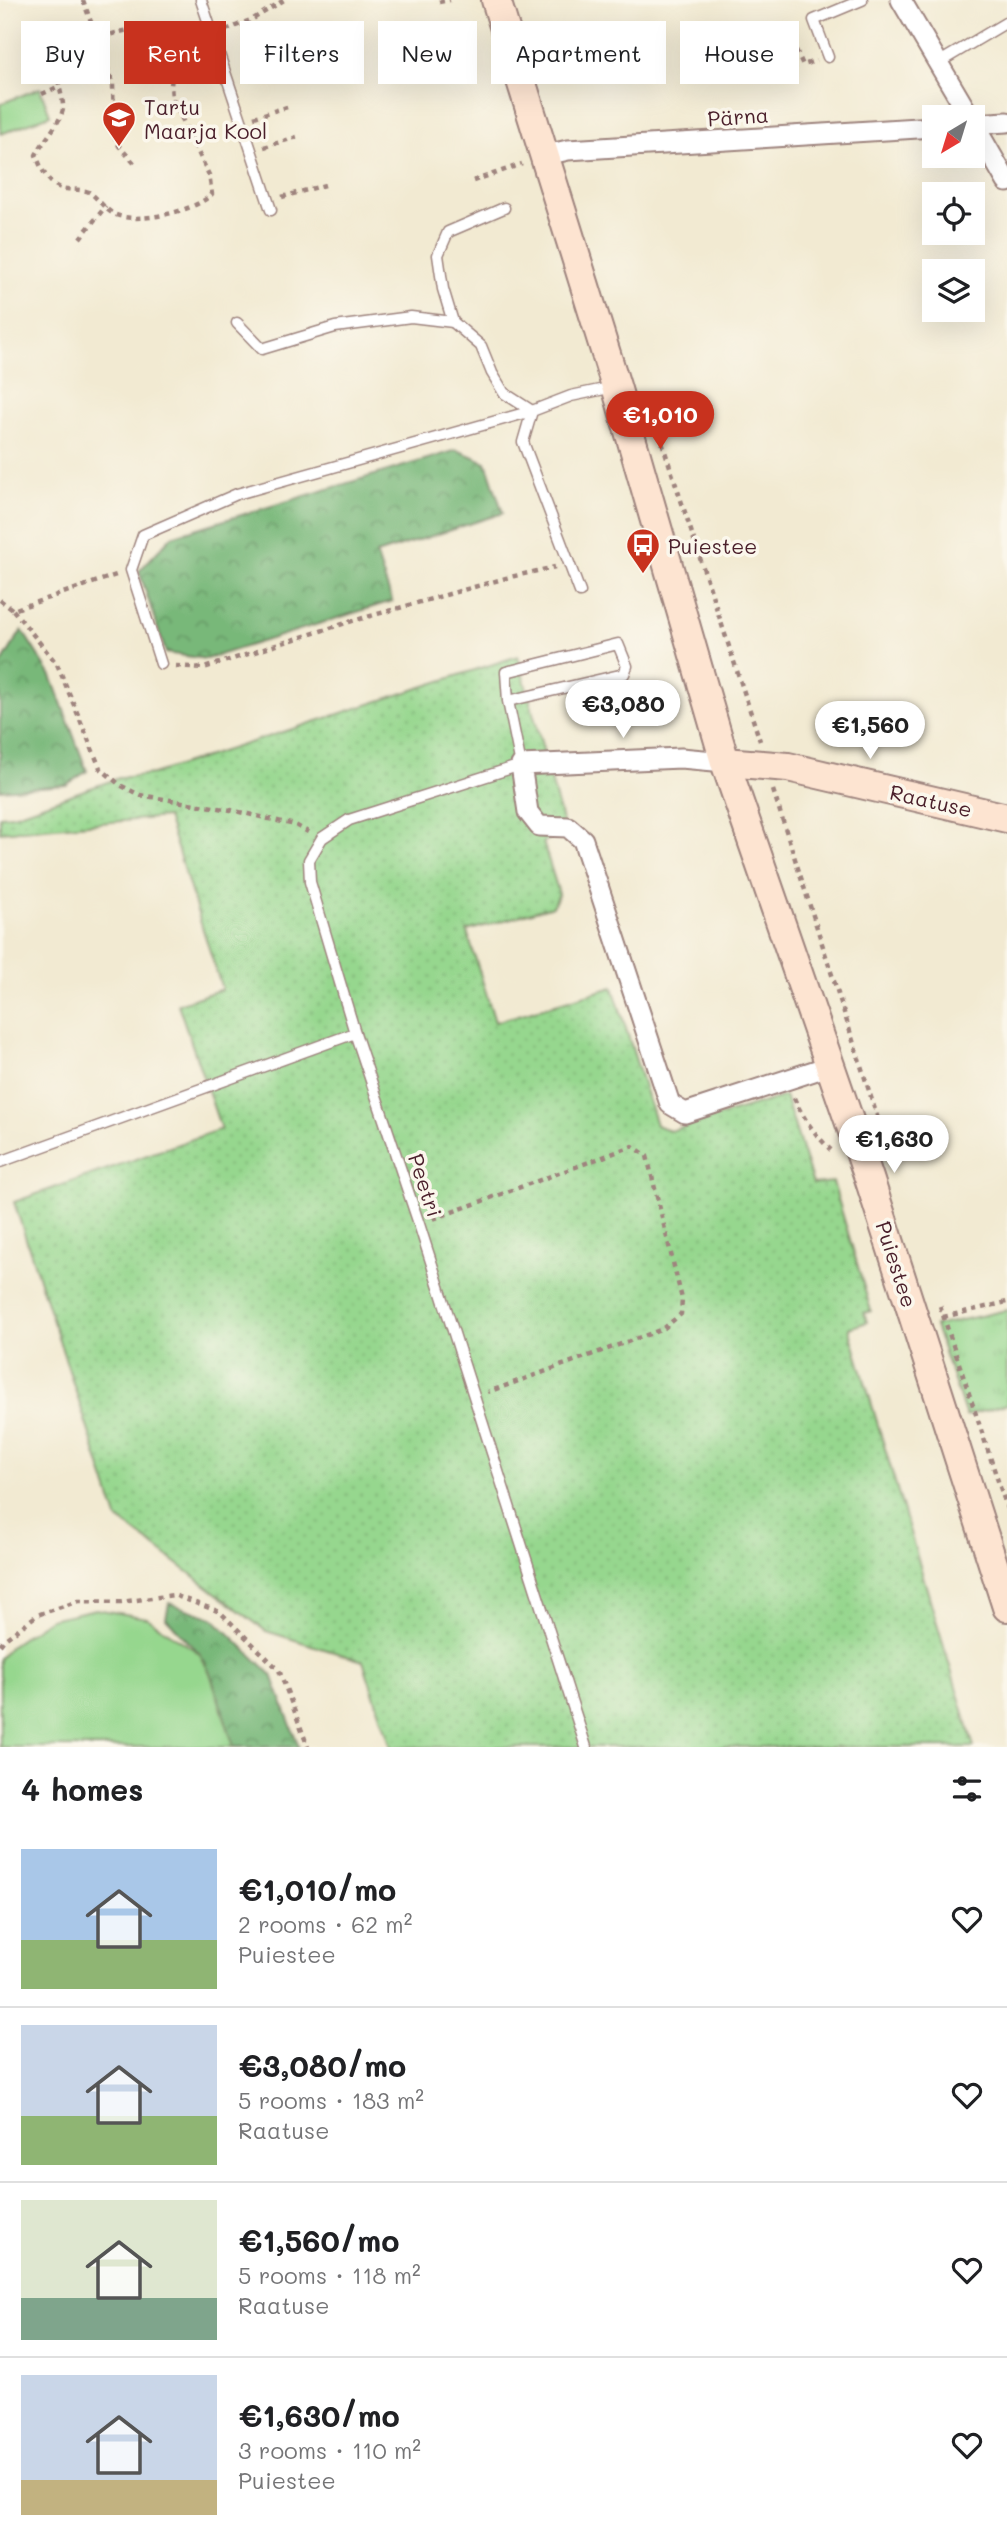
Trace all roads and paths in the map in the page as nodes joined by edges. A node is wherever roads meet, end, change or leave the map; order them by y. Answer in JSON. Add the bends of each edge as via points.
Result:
{"nodes":[{"id":1,"x":83,"y":0,"type":"edge"},
{"id":2,"x":201,"y":0,"type":"edge"},
{"id":3,"x":284,"y":0,"type":"edge"},
{"id":4,"x":450,"y":0,"type":"edge"},
{"id":5,"x":496,"y":0,"type":"edge"},
{"id":6,"x":862,"y":0,"type":"edge"},
{"id":7,"x":901,"y":0,"type":"edge"},
{"id":8,"x":439,"y":2,"type":"dead end"},
{"id":9,"x":90,"y":21,"type":"edge"},
{"id":10,"x":208,"y":21,"type":"edge"},
{"id":11,"x":1007,"y":22,"type":"edge"},
{"id":12,"x":226,"y":30,"type":"edge"},
{"id":13,"x":110,"y":36,"type":"edge"},
{"id":14,"x":799,"y":56,"type":"edge"},
{"id":15,"x":828,"y":57,"type":"dead end"},
{"id":16,"x":938,"y":63,"type":"junction"},
{"id":17,"x":803,"y":65,"type":"dead end"},
{"id":18,"x":110,"y":75,"type":"edge"},
{"id":19,"x":226,"y":75,"type":"edge"},
{"id":20,"x":60,"y":86,"type":"joint"},
{"id":21,"x":42,"y":94,"type":"dead end"},
{"id":22,"x":963,"y":105,"type":"edge"},
{"id":23,"x":287,"y":107,"type":"dead end"},
{"id":24,"x":241,"y":121,"type":"junction"},
{"id":25,"x":1007,"y":121,"type":"edge"},
{"id":26,"x":985,"y":123,"type":"edge"},
{"id":27,"x":922,"y":128,"type":"edge"},
{"id":28,"x":297,"y":137,"type":"dead end"},
{"id":29,"x":985,"y":144,"type":"edge"},
{"id":30,"x":251,"y":151,"type":"junction"},
{"id":31,"x":546,"y":155,"type":"junction"},
{"id":32,"x":136,"y":164,"type":"dead end"},
{"id":33,"x":473,"y":181,"type":"dead end"},
{"id":34,"x":1007,"y":182,"type":"edge"},
{"id":35,"x":325,"y":185,"type":"dead end"},
{"id":36,"x":106,"y":206,"type":"junction"},
{"id":37,"x":270,"y":206,"type":"joint"},
{"id":38,"x":504,"y":208,"type":"dead end"},
{"id":39,"x":80,"y":238,"type":"dead end"},
{"id":40,"x":453,"y":322,"type":"junction"},
{"id":41,"x":237,"y":323,"type":"dead end"},
{"id":42,"x":616,"y":386,"type":"junction"},
{"id":43,"x":532,"y":411,"type":"junction"},
{"id":44,"x":570,"y":564,"type":"junction"},
{"id":45,"x":131,"y":570,"type":"junction"},
{"id":46,"x":580,"y":592,"type":"dead end"},
{"id":47,"x":0,"y":600,"type":"edge"},
{"id":48,"x":13,"y":610,"type":"junction"},
{"id":49,"x":161,"y":664,"type":"joint"},
{"id":50,"x":508,"y":701,"type":"junction"},
{"id":51,"x":724,"y":762,"type":"junction"},
{"id":52,"x":521,"y":765,"type":"junction"},
{"id":53,"x":1007,"y":818,"type":"edge"},
{"id":54,"x":321,"y":838,"type":"junction"},
{"id":55,"x":355,"y":1032,"type":"junction"},
{"id":56,"x":829,"y":1066,"type":"junction"},
{"id":57,"x":786,"y":1081,"type":"junction"},
{"id":58,"x":835,"y":1153,"type":"dead end"},
{"id":59,"x":0,"y":1162,"type":"edge"},
{"id":60,"x":419,"y":1224,"type":"junction"},
{"id":61,"x":1007,"y":1302,"type":"edge"},
{"id":62,"x":943,"y":1317,"type":"dead end"},
{"id":63,"x":474,"y":1397,"type":"junction"},
{"id":64,"x":1007,"y":1607,"type":"edge"},
{"id":65,"x":0,"y":1646,"type":"edge"},
{"id":66,"x":308,"y":1747,"type":"edge"},
{"id":67,"x":586,"y":1747,"type":"edge"}],
"edges":[{"from":1,"to":9,"type":"path"},
{"from":2,"to":10,"type":"lane"},
{"from":3,"to":12,"type":"path"},
{"from":4,"to":8,"type":"path"},
{"from":5,"to":31,"type":"main road","name":"Puiestee"},
{"from":6,"to":15,"type":"lane","via":[[814,20]]},
{"from":7,"to":16,"type":"street"},
{"from":11,"to":16,"type":"lane"},
{"from":13,"to":36,"type":"path","via":[[146,26],[165,34],[176,48],[172,98],[209,175],[212,194],[205,202],[139,218],[114,214]]},
{"from":14,"to":17,"type":"path"},
{"from":16,"to":22,"type":"street"},
{"from":18,"to":32,"type":"path","via":[[114,135]]},
{"from":19,"to":24,"type":"lane"},
{"from":20,"to":21,"type":"path"},
{"from":20,"to":36,"type":"path","via":[[63,108],[36,155],[44,175],[60,188],[86,191]]},
{"from":23,"to":24,"type":"path"},
{"from":24,"to":30,"type":"lane"},
{"from":25,"to":26,"type":"street"},
{"from":27,"to":31,"type":"street","name":"Pärna"},
{"from":28,"to":30,"type":"path"},
{"from":29,"to":34,"type":"street"},
{"from":30,"to":37,"type":"lane"},
{"from":31,"to":33,"type":"path"},
{"from":31,"to":42,"type":"main road","name":"Puiestee"},
{"from":35,"to":37,"type":"path"},
{"from":36,"to":39,"type":"path"},
{"from":38,"to":40,"type":"lane","via":[[448,232],[438,255]]},
{"from":40,"to":41,"type":"lane","via":[[411,317],[335,327],[262,349]]},
{"from":40,"to":43,"type":"lane","via":[[481,346],[504,393]]},
{"from":42,"to":43,"type":"lane"},
{"from":42,"to":51,"type":"main road","name":"Puiestee"},
{"from":43,"to":44,"type":"lane","via":[[523,442]]},
{"from":43,"to":45,"type":"lane","via":[[237,494],[143,535]]},
{"from":44,"to":46,"type":"lane"},
{"from":44,"to":49,"type":"path","via":[[450,593],[204,668]]},
{"from":45,"to":48,"type":"path"},
{"from":45,"to":49,"type":"lane"},
{"from":47,"to":48,"type":"path"},
{"from":48,"to":54,"type":"path","via":[[57,664],[100,768],[120,785],[140,795],[295,825]]},
{"from":50,"to":50,"type":"lane","via":[[624,674],[627,666],[618,644],[506,672]]},
{"from":50,"to":52,"type":"lane"},
{"from":51,"to":52,"type":"street","name":"Raatuse","via":[[681,758]]},
{"from":51,"to":53,"type":"main road","name":"Raatuse","via":[[788,766]]},
{"from":51,"to":56,"type":"main road","name":"Puiestee"},
{"from":52,"to":54,"type":"lane","via":[[349,820]]},
{"from":52,"to":57,"type":"street","via":[[528,812],[539,826],[568,827],[583,839],[670,1104],[685,1113]]},
{"from":54,"to":55,"type":"lane","name":"Peetri","via":[[309,860],[310,882]]},
{"from":55,"to":59,"type":"lane"},
{"from":55,"to":60,"type":"lane","name":"Peetri"},
{"from":56,"to":57,"type":"street"},
{"from":56,"to":64,"type":"main road","name":"Puiestee"},
{"from":57,"to":58,"type":"path","via":[[818,1139]]},
{"from":60,"to":63,"type":"lane","name":"Peetri"},
{"from":60,"to":63,"type":"path","via":[[633,1146],[648,1156],[682,1299],[681,1314],[663,1329]]},
{"from":61,"to":62,"type":"path"},
{"from":63,"to":67,"type":"lane","name":"Peetri"},
{"from":65,"to":66,"type":"path","via":[[37,1615],[79,1601],[121,1602],[174,1595],[220,1612],[278,1670]]}]}
